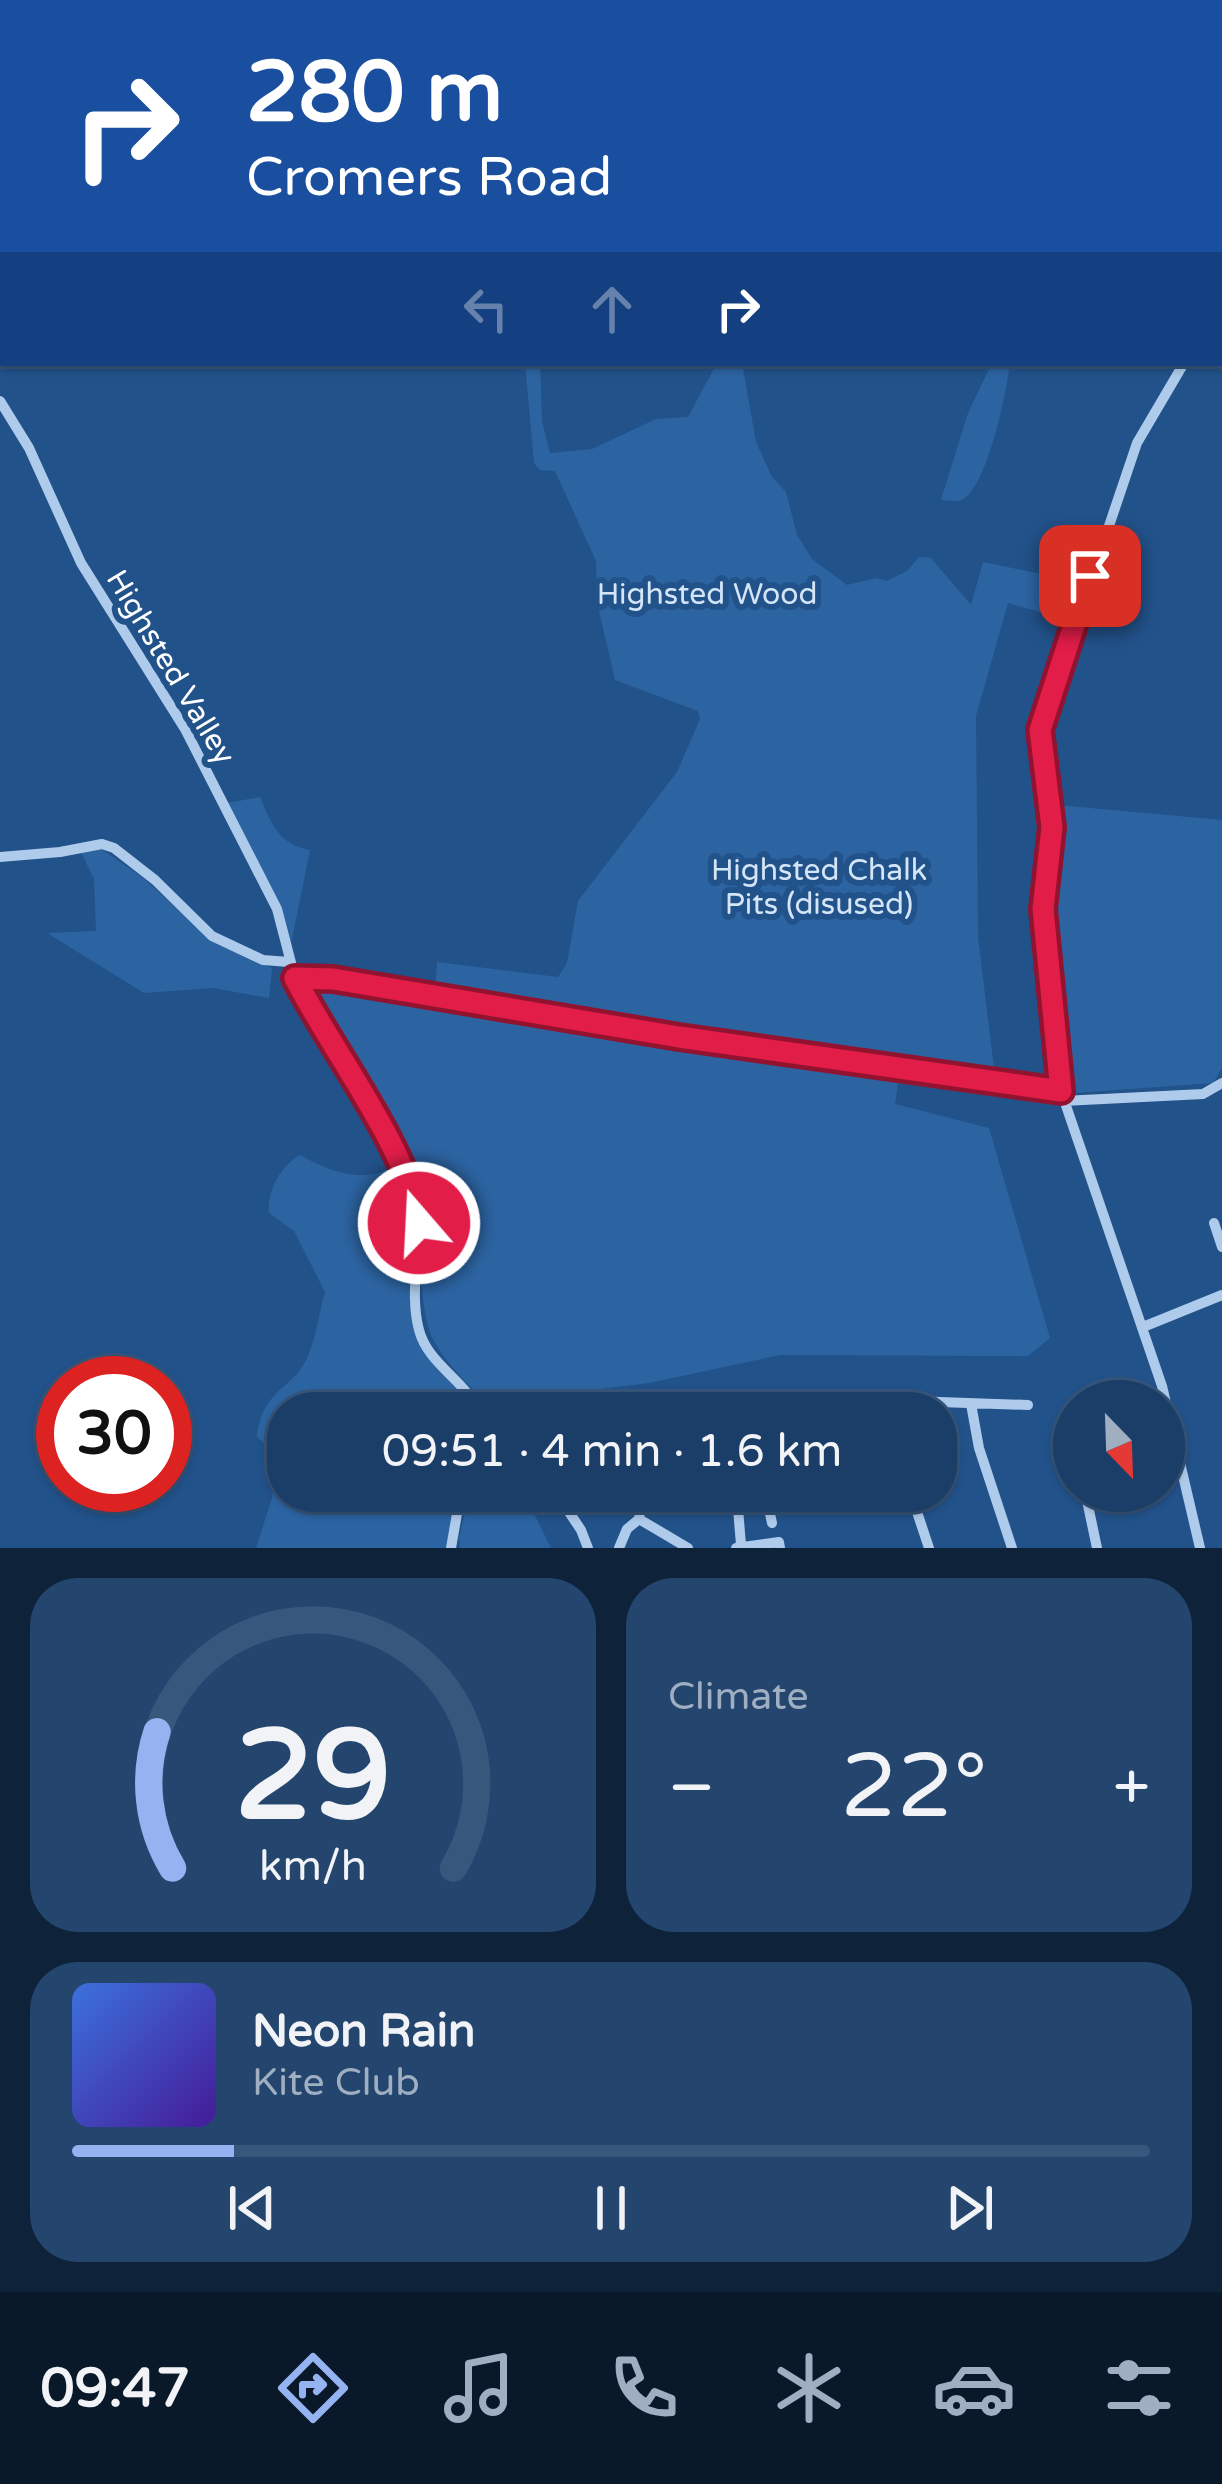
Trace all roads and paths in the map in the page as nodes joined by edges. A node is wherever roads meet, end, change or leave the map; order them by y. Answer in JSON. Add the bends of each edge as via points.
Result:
{"nodes":[{"id":1,"x":1182,"y":366,"type":"edge"},
{"id":2,"x":0,"y":401,"type":"edge"},
{"id":3,"x":0,"y":857,"type":"edge"},
{"id":4,"x":290,"y":962,"type":"junction"},
{"id":5,"x":295,"y":978,"type":"junction"},
{"id":6,"x":1222,"y":1083,"type":"edge"},
{"id":7,"x":1062,"y":1096,"type":"junction"},
{"id":8,"x":1214,"y":1223,"type":"dead end"},
{"id":9,"x":1222,"y":1247,"type":"edge"},
{"id":10,"x":1222,"y":1295,"type":"edge"},
{"id":11,"x":1143,"y":1327,"type":"junction"},
{"id":12,"x":465,"y":1392,"type":"edge"},
{"id":13,"x":971,"y":1404,"type":"junction"},
{"id":14,"x":957,"y":1405,"type":"edge"},
{"id":15,"x":1031,"y":1405,"type":"dead end"},
{"id":16,"x":457,"y":1512,"type":"edge"},
{"id":17,"x":569,"y":1512,"type":"edge"},
{"id":18,"x":641,"y":1512,"type":"edge"},
{"id":19,"x":736,"y":1512,"type":"edge"},
{"id":20,"x":917,"y":1512,"type":"edge"},
{"id":21,"x":1089,"y":1512,"type":"edge"},
{"id":22,"x":639,"y":1519,"type":"junction"},
{"id":23,"x":777,"y":1535,"type":"edge"},
{"id":24,"x":739,"y":1546,"type":"edge"},
{"id":25,"x":451,"y":1548,"type":"edge"},
{"id":26,"x":588,"y":1548,"type":"edge"},
{"id":27,"x":619,"y":1548,"type":"edge"},
{"id":28,"x":688,"y":1548,"type":"edge"},
{"id":29,"x":929,"y":1548,"type":"edge"},
{"id":30,"x":1012,"y":1548,"type":"edge"},
{"id":31,"x":1097,"y":1548,"type":"edge"},
{"id":32,"x":1200,"y":1548,"type":"edge"}],
"edges":[{"from":1,"to":7,"type":"street","via":[[1137,442],[1040,730],[1052,827],[1043,909]]},
{"from":2,"to":4,"type":"street","name":"Highsted Valley","via":[[81,563],[203,764],[277,909]]},
{"from":3,"to":4,"type":"street","via":[[102,844],[155,880],[212,936],[263,960]]},
{"from":4,"to":5,"type":"street","name":"Highsted Valley"},
{"from":5,"to":7,"type":"street"},
{"from":5,"to":12,"type":"street","name":"Highsted Valley","via":[[416,1202],[420,1336]]},
{"from":6,"to":7,"type":"street","via":[[1203,1094]]},
{"from":7,"to":11,"type":"street"},
{"from":8,"to":9,"type":"street"},
{"from":10,"to":11,"type":"street"},
{"from":11,"to":32,"type":"street"},
{"from":13,"to":14,"type":"street"},
{"from":13,"to":15,"type":"street"},
{"from":13,"to":30,"type":"street"},
{"from":16,"to":25,"type":"street"},
{"from":17,"to":26,"type":"street"},
{"from":18,"to":22,"type":"street"},
{"from":19,"to":24,"type":"street"},
{"from":20,"to":29,"type":"street"},
{"from":21,"to":31,"type":"street"},
{"from":22,"to":27,"type":"street"},
{"from":22,"to":28,"type":"street"},
{"from":23,"to":24,"type":"street"}]}
